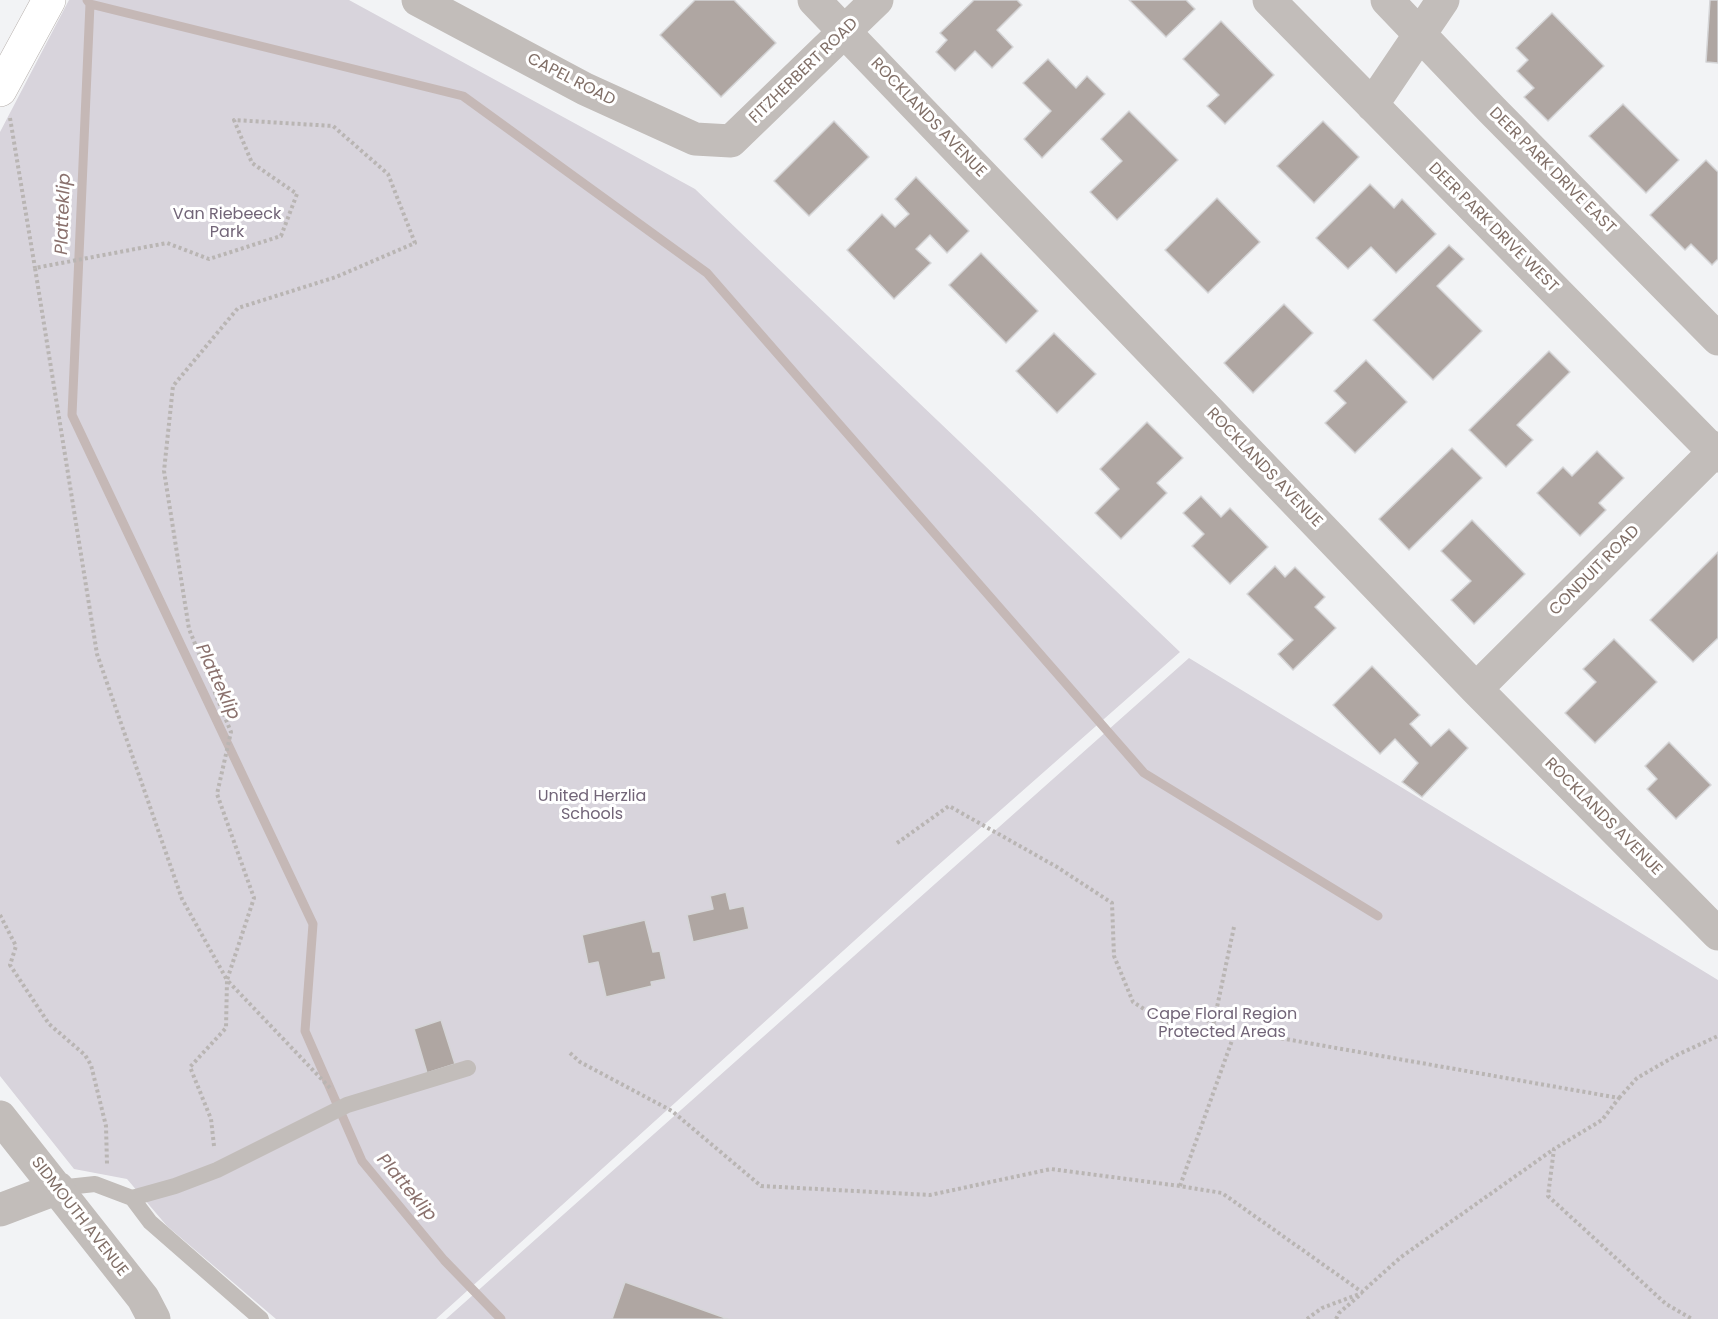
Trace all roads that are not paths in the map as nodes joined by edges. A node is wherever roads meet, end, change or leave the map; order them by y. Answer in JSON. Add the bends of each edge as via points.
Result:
{"nodes":[{"id":1,"x":49,"y":0,"type":"edge"},
{"id":2,"x":418,"y":0,"type":"edge"},
{"id":3,"x":814,"y":0,"type":"edge"},
{"id":4,"x":878,"y":0,"type":"edge"},
{"id":5,"x":1269,"y":0,"type":"edge"},
{"id":6,"x":1388,"y":0,"type":"edge"},
{"id":7,"x":1443,"y":0,"type":"edge"},
{"id":8,"x":846,"y":32,"type":"junction"},
{"id":9,"x":1421,"y":34,"type":"junction"},
{"id":10,"x":2,"y":86,"type":"edge"},
{"id":11,"x":1372,"y":105,"type":"junction"},
{"id":12,"x":731,"y":141,"type":"joint"},
{"id":13,"x":1718,"y":339,"type":"edge"},
{"id":14,"x":1717,"y":452,"type":"edge"},
{"id":15,"x":1476,"y":689,"type":"junction"},
{"id":16,"x":1718,"y":934,"type":"edge"},
{"id":17,"x":468,"y":1068,"type":"dead end"},
{"id":18,"x":0,"y":1117,"type":"edge"},
{"id":19,"x":58,"y":1188,"type":"junction"},
{"id":20,"x":132,"y":1198,"type":"junction"},
{"id":21,"x":0,"y":1210,"type":"edge"},
{"id":22,"x":154,"y":1319,"type":"edge"},
{"id":23,"x":261,"y":1319,"type":"edge"}],
"edges":[{"from":1,"to":10,"type":"street"},
{"from":2,"to":12,"type":"street","name":"CAPEL ROAD","via":[[585,89],[695,139]]},
{"from":3,"to":8,"type":"street","name":"ROCKLANDS AVENUE"},
{"from":4,"to":8,"type":"street","name":"FITZHERBERT ROAD"},
{"from":5,"to":11,"type":"street","name":"DEER PARK DRIVE WEST"},
{"from":6,"to":9,"type":"street","name":"DEER PARK DRIVE EAST"},
{"from":7,"to":9,"type":"street"},
{"from":8,"to":12,"type":"street","name":"FITZHERBERT ROAD"},
{"from":8,"to":15,"type":"street","name":"ROCKLANDS AVENUE"},
{"from":9,"to":11,"type":"street"},
{"from":9,"to":13,"type":"street","name":"DEER PARK DRIVE EAST"},
{"from":11,"to":14,"type":"street","name":"DEER PARK DRIVE WEST"},
{"from":14,"to":15,"type":"street","name":"CONDUIT ROAD"},
{"from":15,"to":16,"type":"street","name":"ROCKLANDS AVENUE"},
{"from":17,"to":20,"type":"lane","via":[[347,1106],[217,1170]]},
{"from":18,"to":19,"type":"street","name":"SIDMOUTH AVENUE"},
{"from":19,"to":20,"type":"lane","via":[[95,1184]]},
{"from":19,"to":21,"type":"street"},
{"from":19,"to":22,"type":"street","name":"SIDMOUTH AVENUE","via":[[143,1298]]},
{"from":20,"to":23,"type":"lane","via":[[150,1222]]}]}
